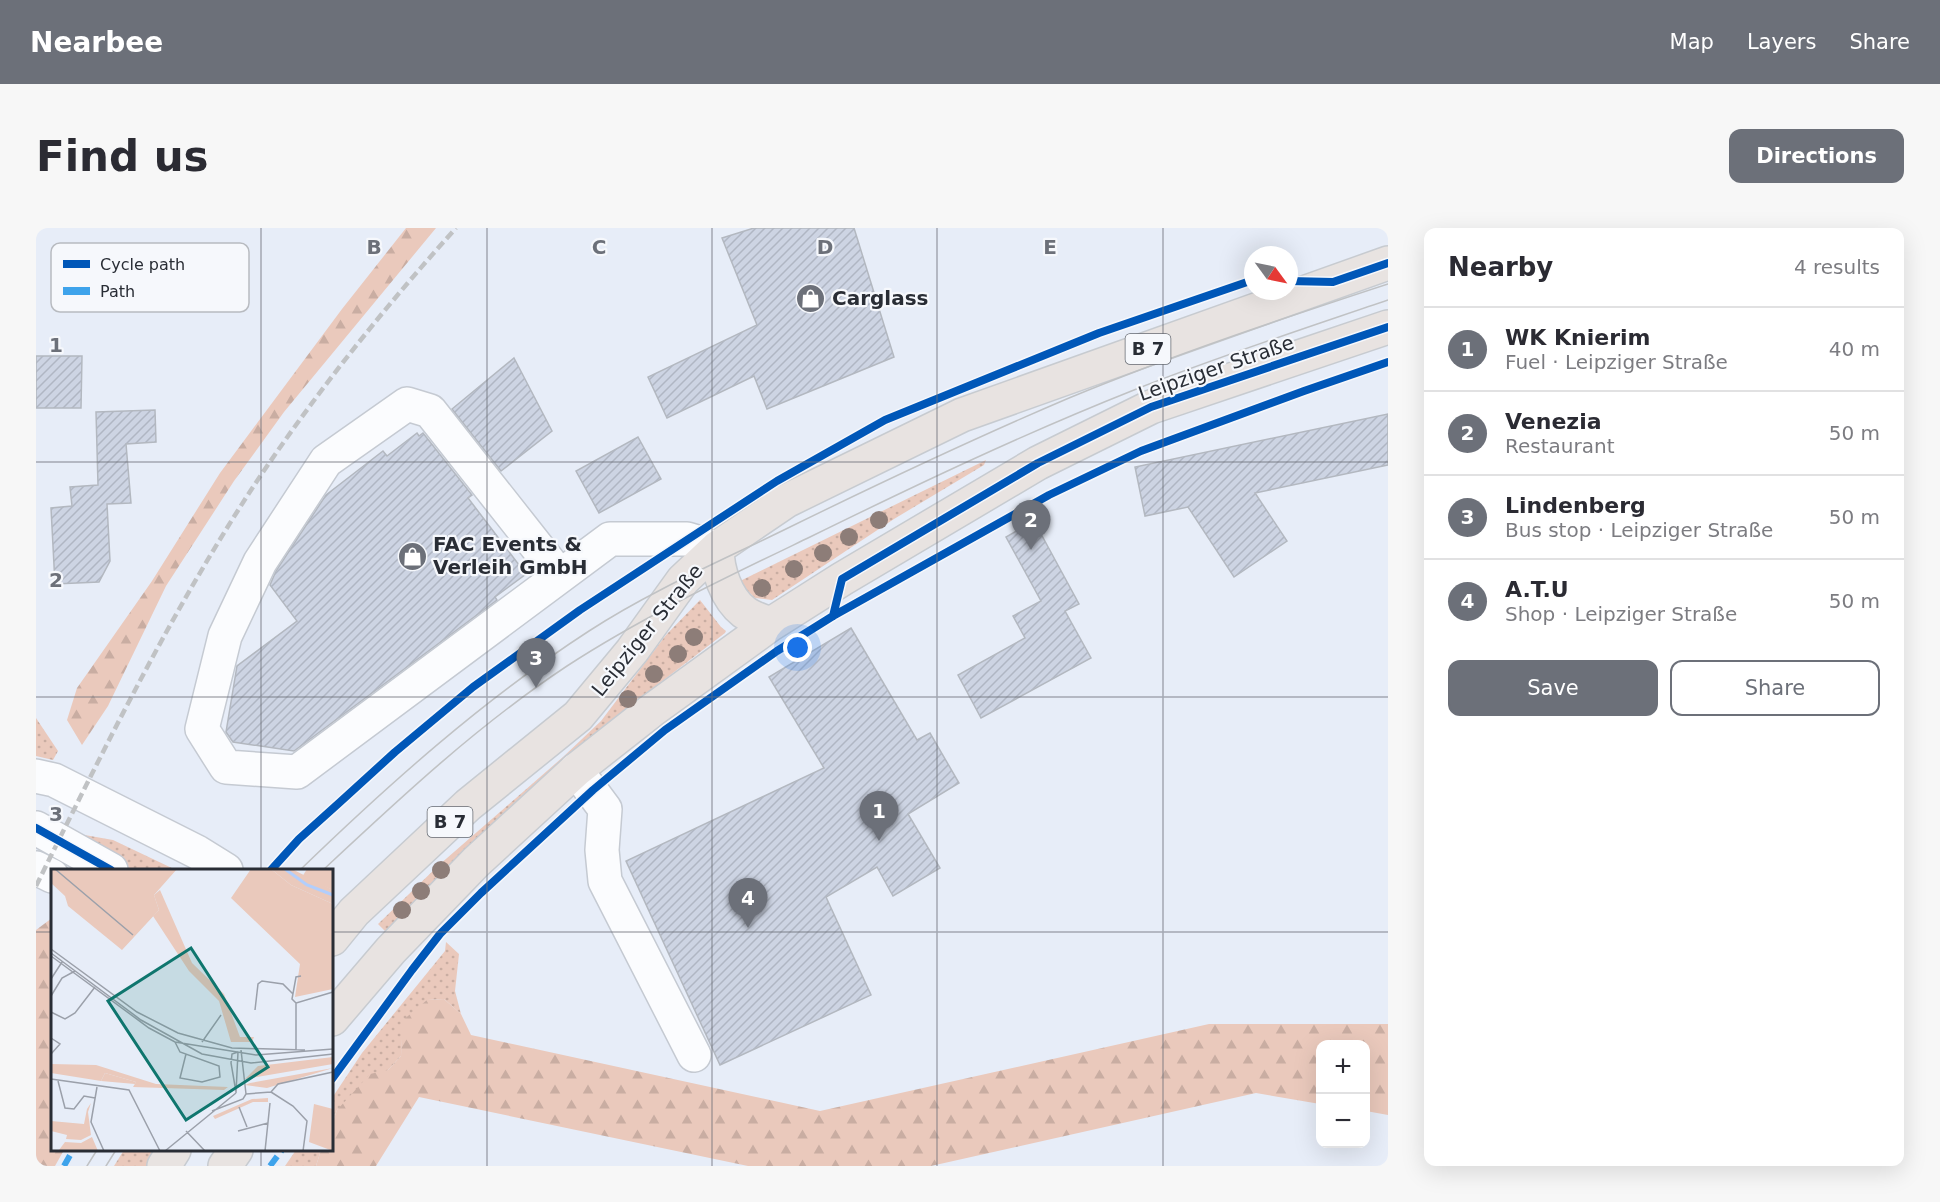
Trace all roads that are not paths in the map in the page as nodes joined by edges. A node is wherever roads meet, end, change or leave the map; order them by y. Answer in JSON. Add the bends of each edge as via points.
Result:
{"nodes":[{"id":1,"x":1388,"y":263,"type":"edge"},
{"id":2,"x":1388,"y":327,"type":"edge"},
{"id":3,"x":717,"y":548,"type":"junction"},
{"id":4,"x":560,"y":576,"type":"junction"},
{"id":5,"x":771,"y":624,"type":"junction"},
{"id":6,"x":576,"y":770,"type":"junction"},
{"id":7,"x":36,"y":776,"type":"edge"},
{"id":8,"x":36,"y":828,"type":"edge"},
{"id":9,"x":36,"y":868,"type":"edge"},
{"id":10,"x":109,"y":869,"type":"edge"},
{"id":11,"x":224,"y":869,"type":"edge"},
{"id":12,"x":51,"y":876,"type":"edge"},
{"id":13,"x":333,"y":938,"type":"edge"},
{"id":14,"x":333,"y":1018,"type":"edge"},
{"id":15,"x":694,"y":1055,"type":"dead end"},
{"id":16,"x":173,"y":1151,"type":"edge"},
{"id":17,"x":236,"y":1151,"type":"edge"},
{"id":18,"x":164,"y":1166,"type":"edge"},
{"id":19,"x":225,"y":1166,"type":"edge"}],
"edges":[{"from":1,"to":3,"type":"main road","name":"Leipziger Straße","number":"B 7","via":[[962,415],[786,501]]},
{"from":2,"to":5,"type":"main road","name":"Leipziger Straße","number":"B 7","via":[[1151,406],[1038,463]]},
{"from":3,"to":4,"type":"street","via":[[687,539],[610,539]]},
{"from":3,"to":5,"type":"main road","via":[[717,563],[730,597],[745,613]]},
{"from":3,"to":13,"type":"main road","name":"Leipziger Straße","number":"B 7","via":[[683,579],[632,651],[578,716],[468,805],[354,912]]},
{"from":4,"to":4,"type":"street","via":[[297,772],[226,767],[202,729],[225,636],[260,562],[326,461],[406,404],[430,411]]},
{"from":5,"to":6,"type":"main road","name":"Leipziger Straße","number":"B 7"},
{"from":6,"to":14,"type":"main road","name":"Leipziger Straße","number":"B 7","via":[[476,862],[391,950]]},
{"from":6,"to":15,"type":"street","via":[[605,808],[604,881]]},
{"from":7,"to":11,"type":"street","via":[[54,780]]},
{"from":8,"to":10,"type":"street"},
{"from":9,"to":12,"type":"street"},
{"from":16,"to":18,"type":"main road"},
{"from":17,"to":19,"type":"main road"}]}
